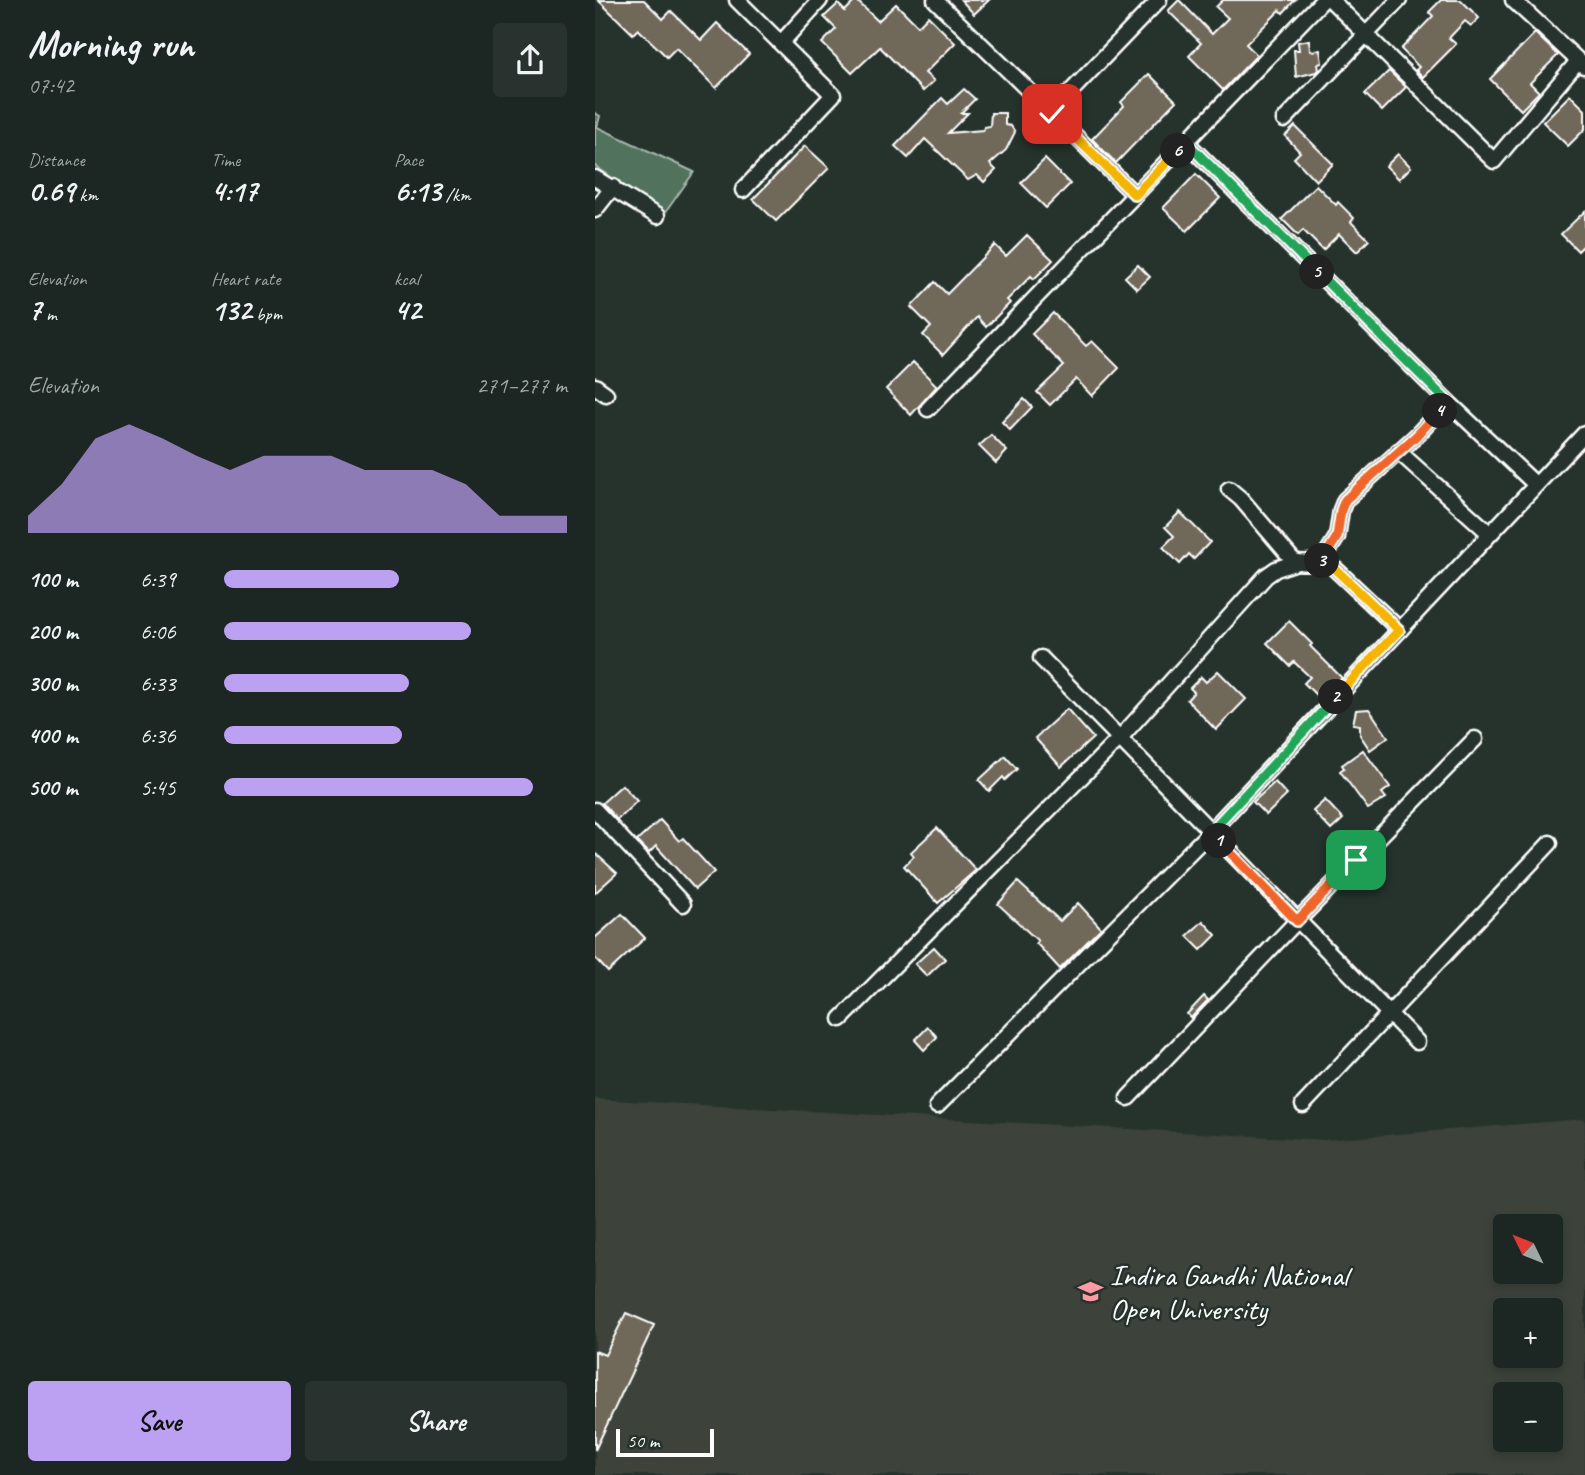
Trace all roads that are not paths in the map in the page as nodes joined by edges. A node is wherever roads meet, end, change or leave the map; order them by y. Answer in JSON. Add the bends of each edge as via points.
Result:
{"nodes":[{"id":1,"x":737,"y":0,"type":"edge"},
{"id":2,"x":820,"y":0,"type":"edge"},
{"id":3,"x":935,"y":0,"type":"edge"},
{"id":4,"x":1159,"y":0,"type":"edge"},
{"id":5,"x":1323,"y":0,"type":"edge"},
{"id":6,"x":1331,"y":0,"type":"edge"},
{"id":7,"x":1399,"y":0,"type":"edge"},
{"id":8,"x":1513,"y":0,"type":"edge"},
{"id":9,"x":1365,"y":34,"type":"junction"},
{"id":10,"x":781,"y":43,"type":"junction"},
{"id":11,"x":1582,"y":64,"type":"edge"},
{"id":12,"x":1051,"y":112,"type":"junction"},
{"id":13,"x":1284,"y":120,"type":"dead end"},
{"id":14,"x":1186,"y":142,"type":"junction"},
{"id":15,"x":595,"y":178,"type":"edge"},
{"id":16,"x":613,"y":187,"type":"junction"},
{"id":17,"x":743,"y":190,"type":"dead end"},
{"id":18,"x":1135,"y":195,"type":"junction"},
{"id":19,"x":595,"y":210,"type":"edge"},
{"id":20,"x":657,"y":216,"type":"dead end"},
{"id":21,"x":1448,"y":402,"type":"junction"},
{"id":22,"x":928,"y":409,"type":"dead end"},
{"id":23,"x":1585,"y":433,"type":"edge"},
{"id":24,"x":1398,"y":451,"type":"junction"},
{"id":25,"x":1535,"y":484,"type":"junction"},
{"id":26,"x":1229,"y":489,"type":"dead end"},
{"id":27,"x":1489,"y":533,"type":"junction"},
{"id":28,"x":1322,"y":561,"type":"junction"},
{"id":29,"x":1297,"y":562,"type":"junction"},
{"id":30,"x":1399,"y":630,"type":"junction"},
{"id":31,"x":1041,"y":658,"type":"dead end"},
{"id":32,"x":1120,"y":738,"type":"junction"},
{"id":33,"x":1475,"y":739,"type":"dead end"},
{"id":34,"x":595,"y":810,"type":"edge"},
{"id":35,"x":1210,"y":832,"type":"junction"},
{"id":36,"x":1550,"y":843,"type":"dead end"},
{"id":37,"x":683,"y":904,"type":"dead end"},
{"id":38,"x":1297,"y":921,"type":"junction"},
{"id":39,"x":1389,"y":1015,"type":"junction"},
{"id":40,"x":841,"y":1020,"type":"dead end"},
{"id":41,"x":1417,"y":1042,"type":"dead end"},
{"id":42,"x":1129,"y":1098,"type":"dead end"},
{"id":43,"x":1303,"y":1105,"type":"dead end"},
{"id":44,"x":937,"y":1106,"type":"dead end"}],
"edges":[{"from":1,"to":10,"type":"street"},
{"from":2,"to":10,"type":"street"},
{"from":3,"to":12,"type":"street"},
{"from":4,"to":12,"type":"street"},
{"from":5,"to":14,"type":"street"},
{"from":6,"to":9,"type":"street"},
{"from":7,"to":9,"type":"street"},
{"from":8,"to":11,"type":"street"},
{"from":9,"to":11,"type":"street","via":[[1494,161]]},
{"from":9,"to":13,"type":"street"},
{"from":10,"to":17,"type":"street","via":[[832,97]]},
{"from":12,"to":18,"type":"street"},
{"from":14,"to":18,"type":"street"},
{"from":14,"to":21,"type":"street"},
{"from":15,"to":16,"type":"street"},
{"from":16,"to":19,"type":"street"},
{"from":16,"to":20,"type":"street"},
{"from":18,"to":22,"type":"street"},
{"from":21,"to":24,"type":"street"},
{"from":21,"to":25,"type":"street"},
{"from":23,"to":25,"type":"street"},
{"from":24,"to":27,"type":"street"},
{"from":24,"to":28,"type":"street","via":[[1345,500],[1337,537]]},
{"from":25,"to":27,"type":"street"},
{"from":26,"to":29,"type":"street"},
{"from":27,"to":30,"type":"street"},
{"from":28,"to":29,"type":"street"},
{"from":28,"to":30,"type":"street"},
{"from":29,"to":32,"type":"street","via":[[1266,576]]},
{"from":30,"to":35,"type":"street"},
{"from":31,"to":32,"type":"street"},
{"from":32,"to":35,"type":"street"},
{"from":32,"to":40,"type":"street"},
{"from":33,"to":38,"type":"street"},
{"from":34,"to":37,"type":"street"},
{"from":35,"to":38,"type":"street"},
{"from":35,"to":44,"type":"street"},
{"from":36,"to":39,"type":"street"},
{"from":38,"to":39,"type":"street"},
{"from":38,"to":42,"type":"street"},
{"from":39,"to":41,"type":"street"},
{"from":39,"to":43,"type":"street"}]}
